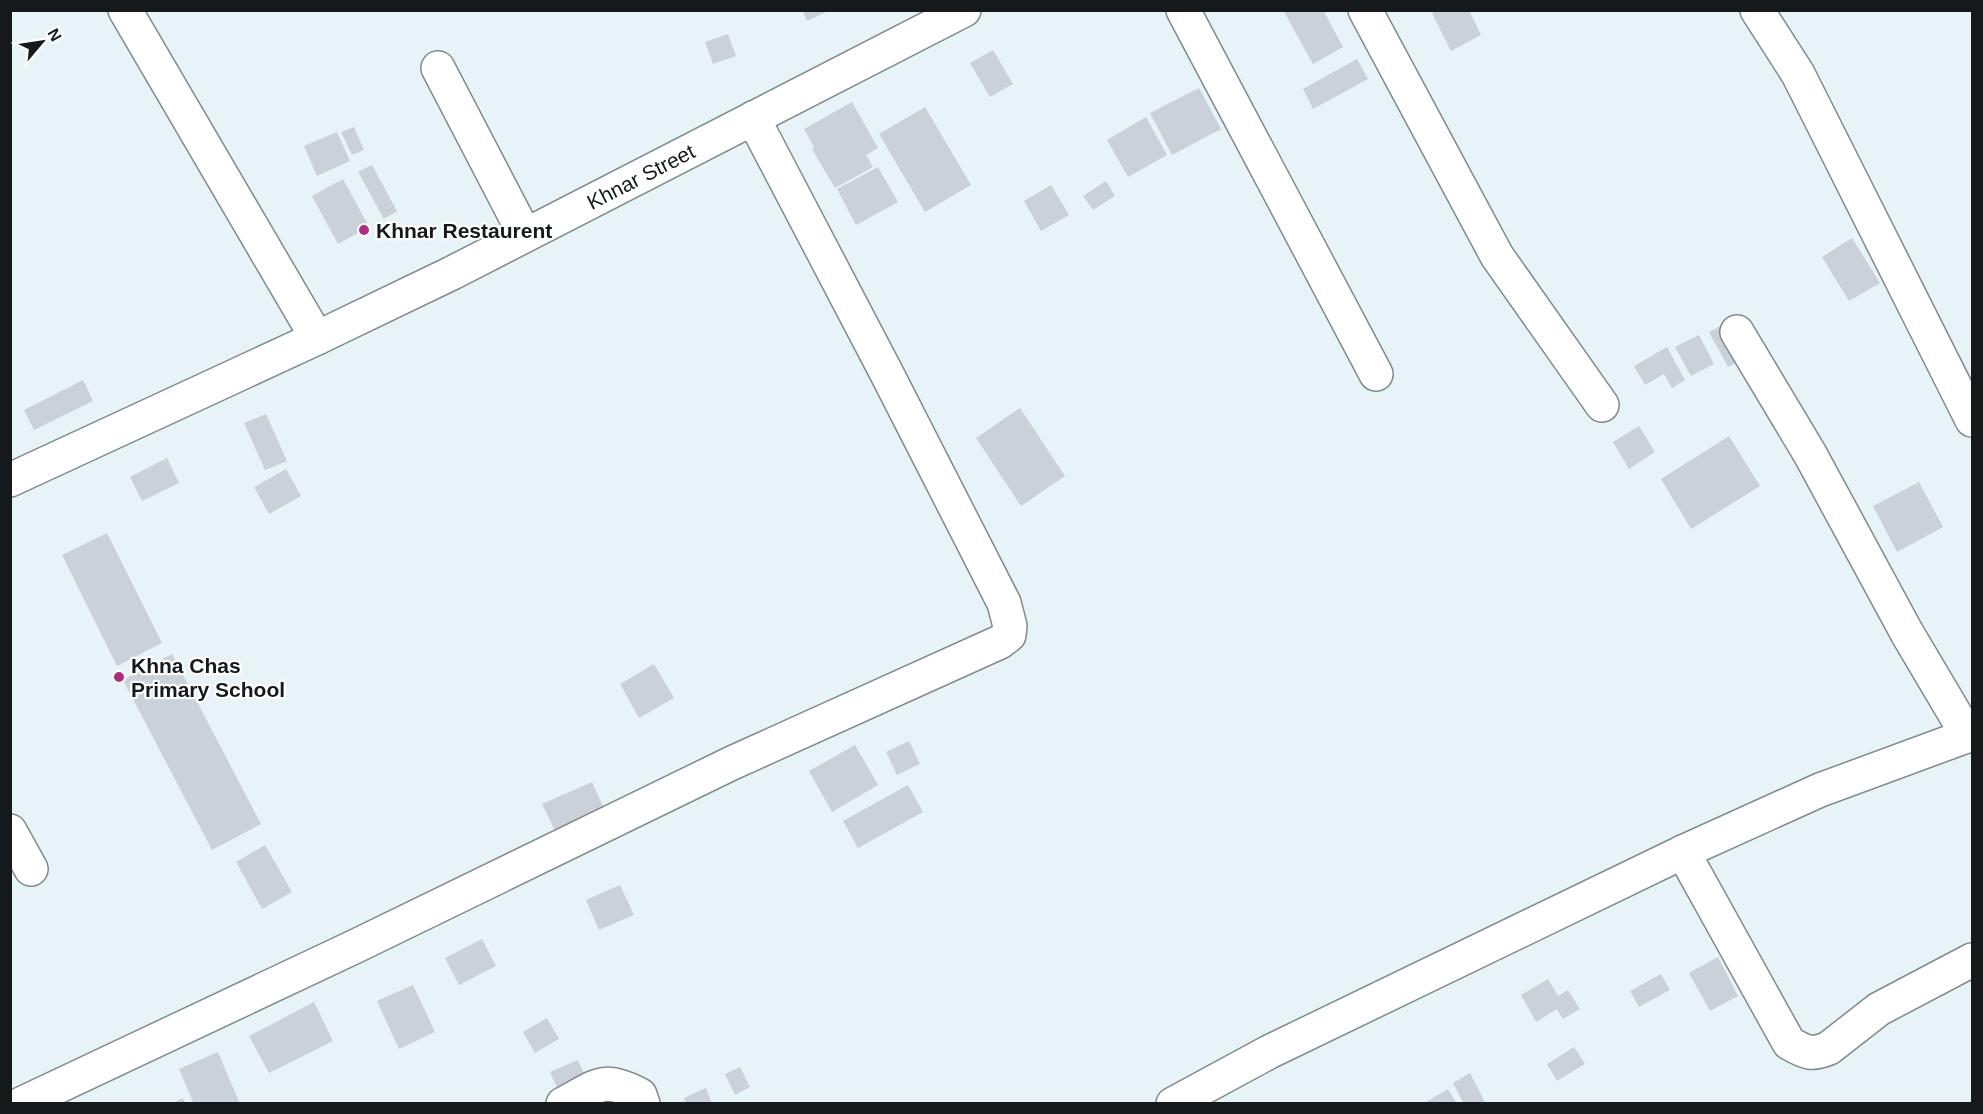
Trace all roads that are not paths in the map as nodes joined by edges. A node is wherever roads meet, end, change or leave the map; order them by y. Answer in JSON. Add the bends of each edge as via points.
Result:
{"nodes":[{"id":1,"x":125,"y":10,"type":"edge"},
{"id":2,"x":964,"y":10,"type":"edge"},
{"id":3,"x":1182,"y":10,"type":"edge"},
{"id":4,"x":1365,"y":10,"type":"edge"},
{"id":5,"x":1757,"y":10,"type":"edge"},
{"id":6,"x":438,"y":68,"type":"dead end"},
{"id":7,"x":753,"y":118,"type":"junction"},
{"id":8,"x":525,"y":235,"type":"junction"},
{"id":9,"x":1737,"y":332,"type":"dead end"},
{"id":10,"x":317,"y":338,"type":"junction"},
{"id":11,"x":1376,"y":374,"type":"dead end"},
{"id":12,"x":1602,"y":405,"type":"dead end"},
{"id":13,"x":1972,"y":420,"type":"edge"},
{"id":14,"x":14,"y":471,"type":"edge"},
{"id":15,"x":1970,"y":735,"type":"edge"},
{"id":16,"x":10,"y":831,"type":"edge"},
{"id":17,"x":1683,"y":852,"type":"junction"},
{"id":18,"x":32,"y":869,"type":"dead end"},
{"id":19,"x":1972,"y":960,"type":"edge"},
{"id":20,"x":21,"y":1104,"type":"edge"},
{"id":21,"x":563,"y":1104,"type":"edge"},
{"id":22,"x":643,"y":1104,"type":"edge"},
{"id":23,"x":1173,"y":1104,"type":"edge"}],
"edges":[{"from":1,"to":10,"type":"street"},
{"from":2,"to":7,"type":"street","name":"Khnar Street"},
{"from":3,"to":11,"type":"street"},
{"from":4,"to":12,"type":"street","via":[[1497,256]]},
{"from":5,"to":13,"type":"street","via":[[1798,74]]},
{"from":6,"to":8,"type":"street"},
{"from":7,"to":8,"type":"street","name":"Khnar Street"},
{"from":7,"to":20,"type":"street","via":[[1004,603],[1009,636],[721,769]]},
{"from":8,"to":10,"type":"street","name":"Khnar Street"},
{"from":9,"to":15,"type":"street","via":[[1907,633]]},
{"from":10,"to":14,"type":"street","name":"Khnar Street"},
{"from":15,"to":17,"type":"street","via":[[1820,790]]},
{"from":16,"to":18,"type":"street"},
{"from":17,"to":19,"type":"street","via":[[1789,1043],[1806,1053],[1829,1048],[1879,1009]]},
{"from":17,"to":23,"type":"street","via":[[1269,1052]]},
{"from":21,"to":22,"type":"street","via":[[605,1082],[640,1095]]}]}
